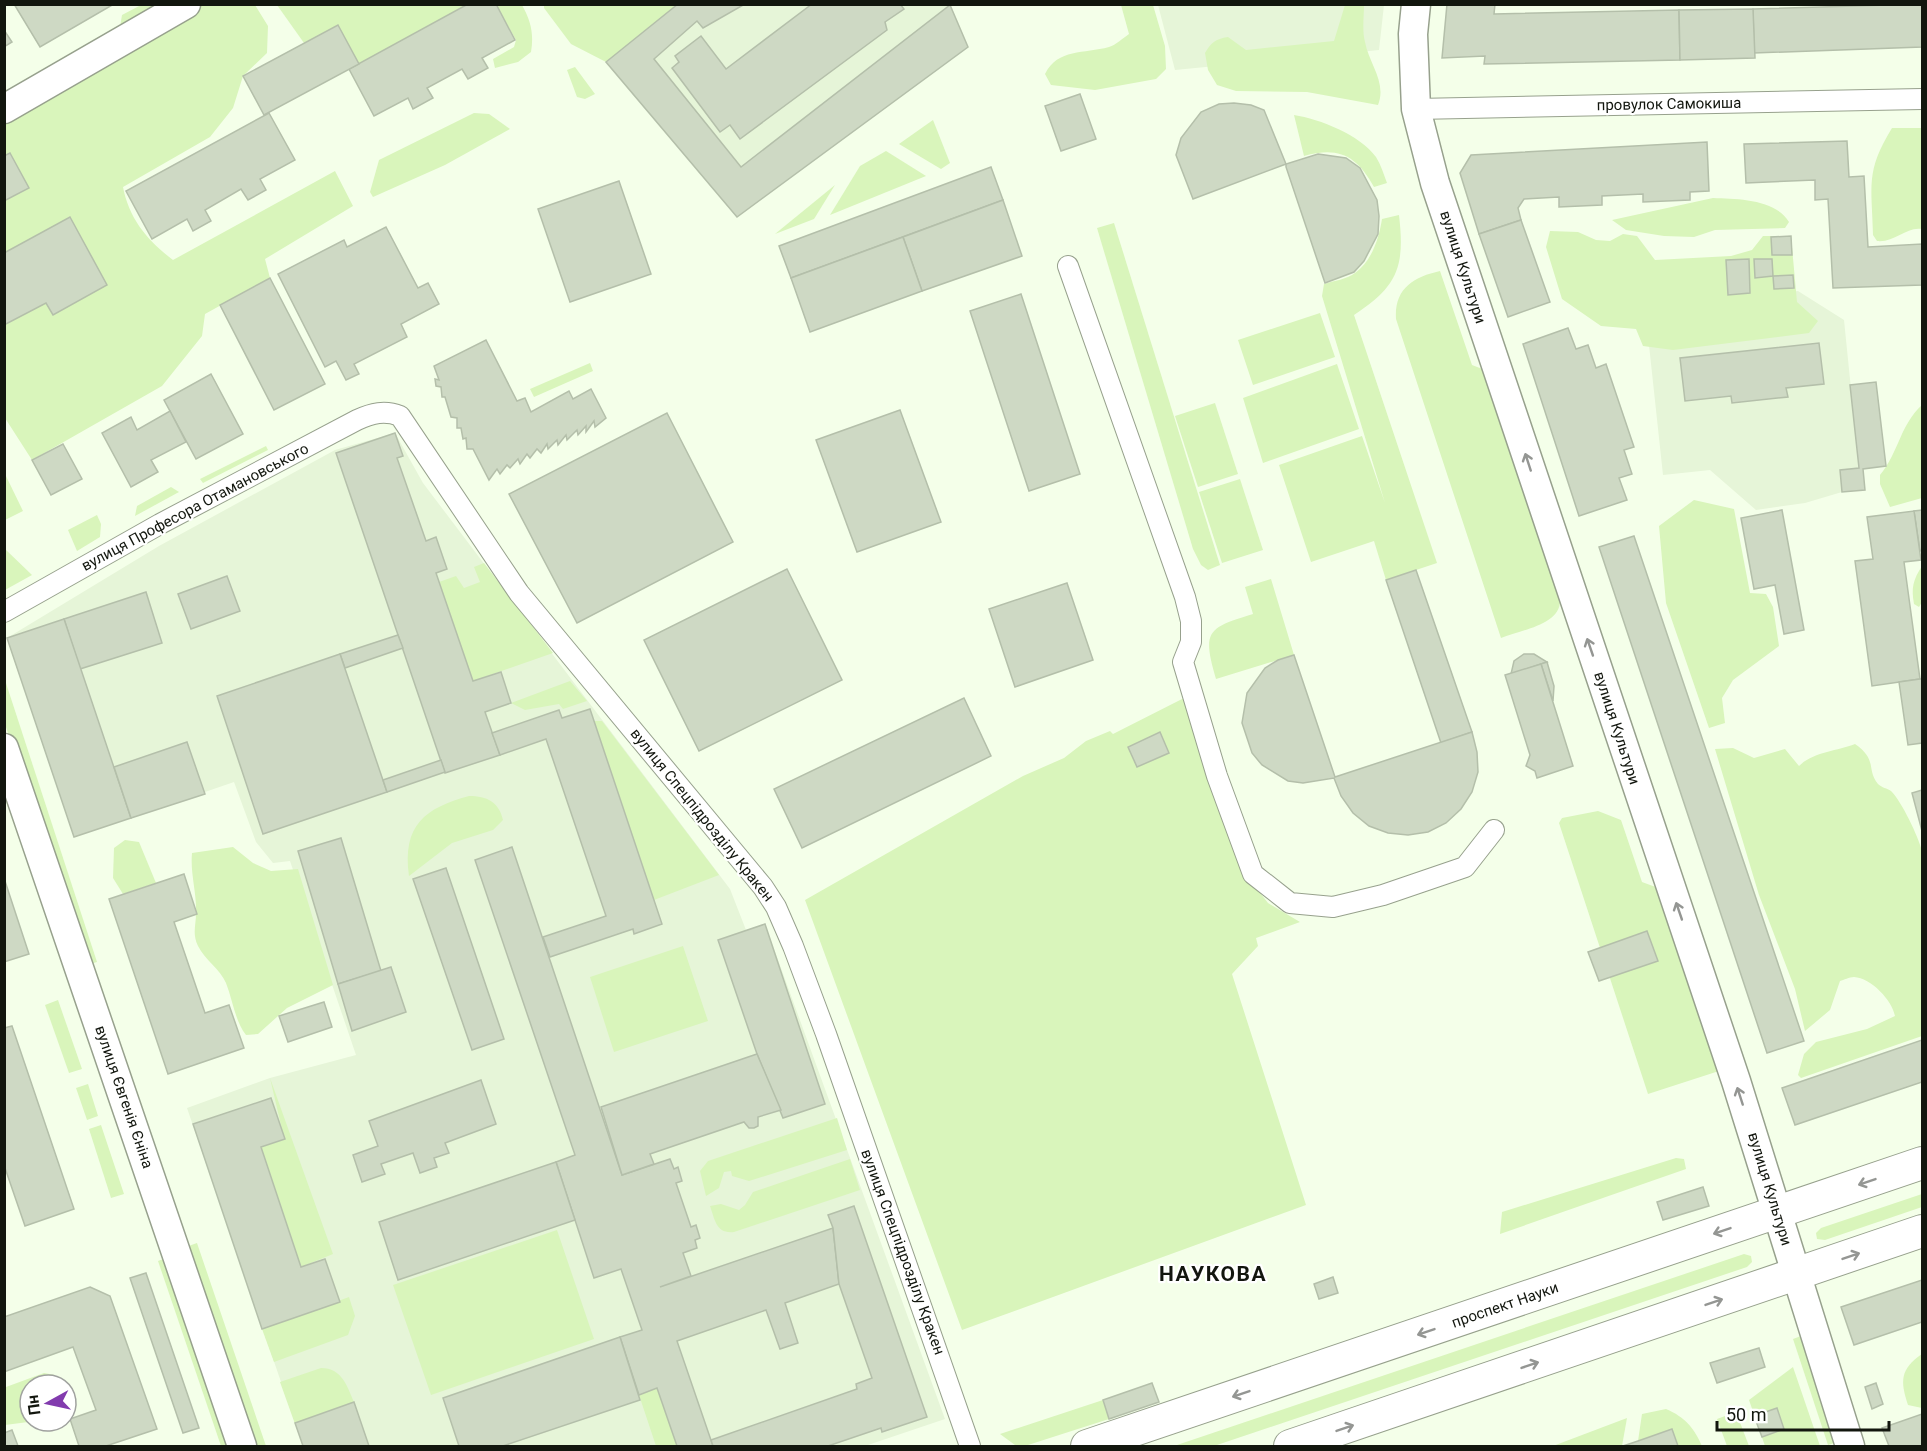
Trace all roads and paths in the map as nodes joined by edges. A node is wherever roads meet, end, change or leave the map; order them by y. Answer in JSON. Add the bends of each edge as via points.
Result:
{"nodes":[{"id":1,"x":186,"y":4,"type":"edge"},
{"id":2,"x":1416,"y":4,"type":"edge"},
{"id":3,"x":1923,"y":99,"type":"edge"},
{"id":4,"x":4,"y":109,"type":"edge"},
{"id":5,"x":1416,"y":109,"type":"junction"},
{"id":6,"x":1068,"y":266,"type":"dead end"},
{"id":7,"x":390,"y":412,"type":"joint"},
{"id":8,"x":4,"y":612,"type":"edge"},
{"id":9,"x":4,"y":748,"type":"edge"},
{"id":10,"x":1494,"y":830,"type":"dead end"},
{"id":11,"x":1923,"y":1163,"type":"edge"},
{"id":12,"x":1777,"y":1212,"type":"junction"},
{"id":13,"x":1923,"y":1231,"type":"edge"},
{"id":14,"x":1796,"y":1274,"type":"junction"},
{"id":15,"x":242,"y":1446,"type":"edge"},
{"id":16,"x":970,"y":1446,"type":"edge"},
{"id":17,"x":1087,"y":1446,"type":"edge"},
{"id":18,"x":1290,"y":1446,"type":"edge"},
{"id":19,"x":1850,"y":1446,"type":"edge"}],
"edges":[{"from":1,"to":4,"type":"street"},
{"from":2,"to":5,"type":"street","name":"вулиця Культури"},
{"from":3,"to":5,"type":"street","name":"провулок Самокиша"},
{"from":12,"to":5,"type":"street","name":"вулиця Культури","one_way":true,"via":[[1435,183]]},
{"from":6,"to":10,"type":"street","via":[[1191,619],[1191,642],[1183,662],[1252,874],[1290,903],[1333,907],[1383,895],[1465,867]]},
{"from":7,"to":8,"type":"street","name":"вулиця Професора Отамановського","via":[[357,420]]},
{"from":7,"to":16,"type":"street","name":"вулиця Спецпідрозділу Кракен","via":[[407,424],[519,593],[776,907],[826,1034]]},
{"from":9,"to":15,"type":"street","name":"вулиця Євгенія Єніна"},
{"from":11,"to":12,"type":"main road","name":"проспект Науки","one_way":true},
{"from":12,"to":14,"type":"street","name":"вулиця Культури"},
{"from":12,"to":17,"type":"main road","name":"проспект Науки","one_way":true},
{"from":14,"to":13,"type":"main road","one_way":true},
{"from":18,"to":14,"type":"main road","one_way":true},
{"from":14,"to":19,"type":"street","name":"вулиця Культури"}]}
